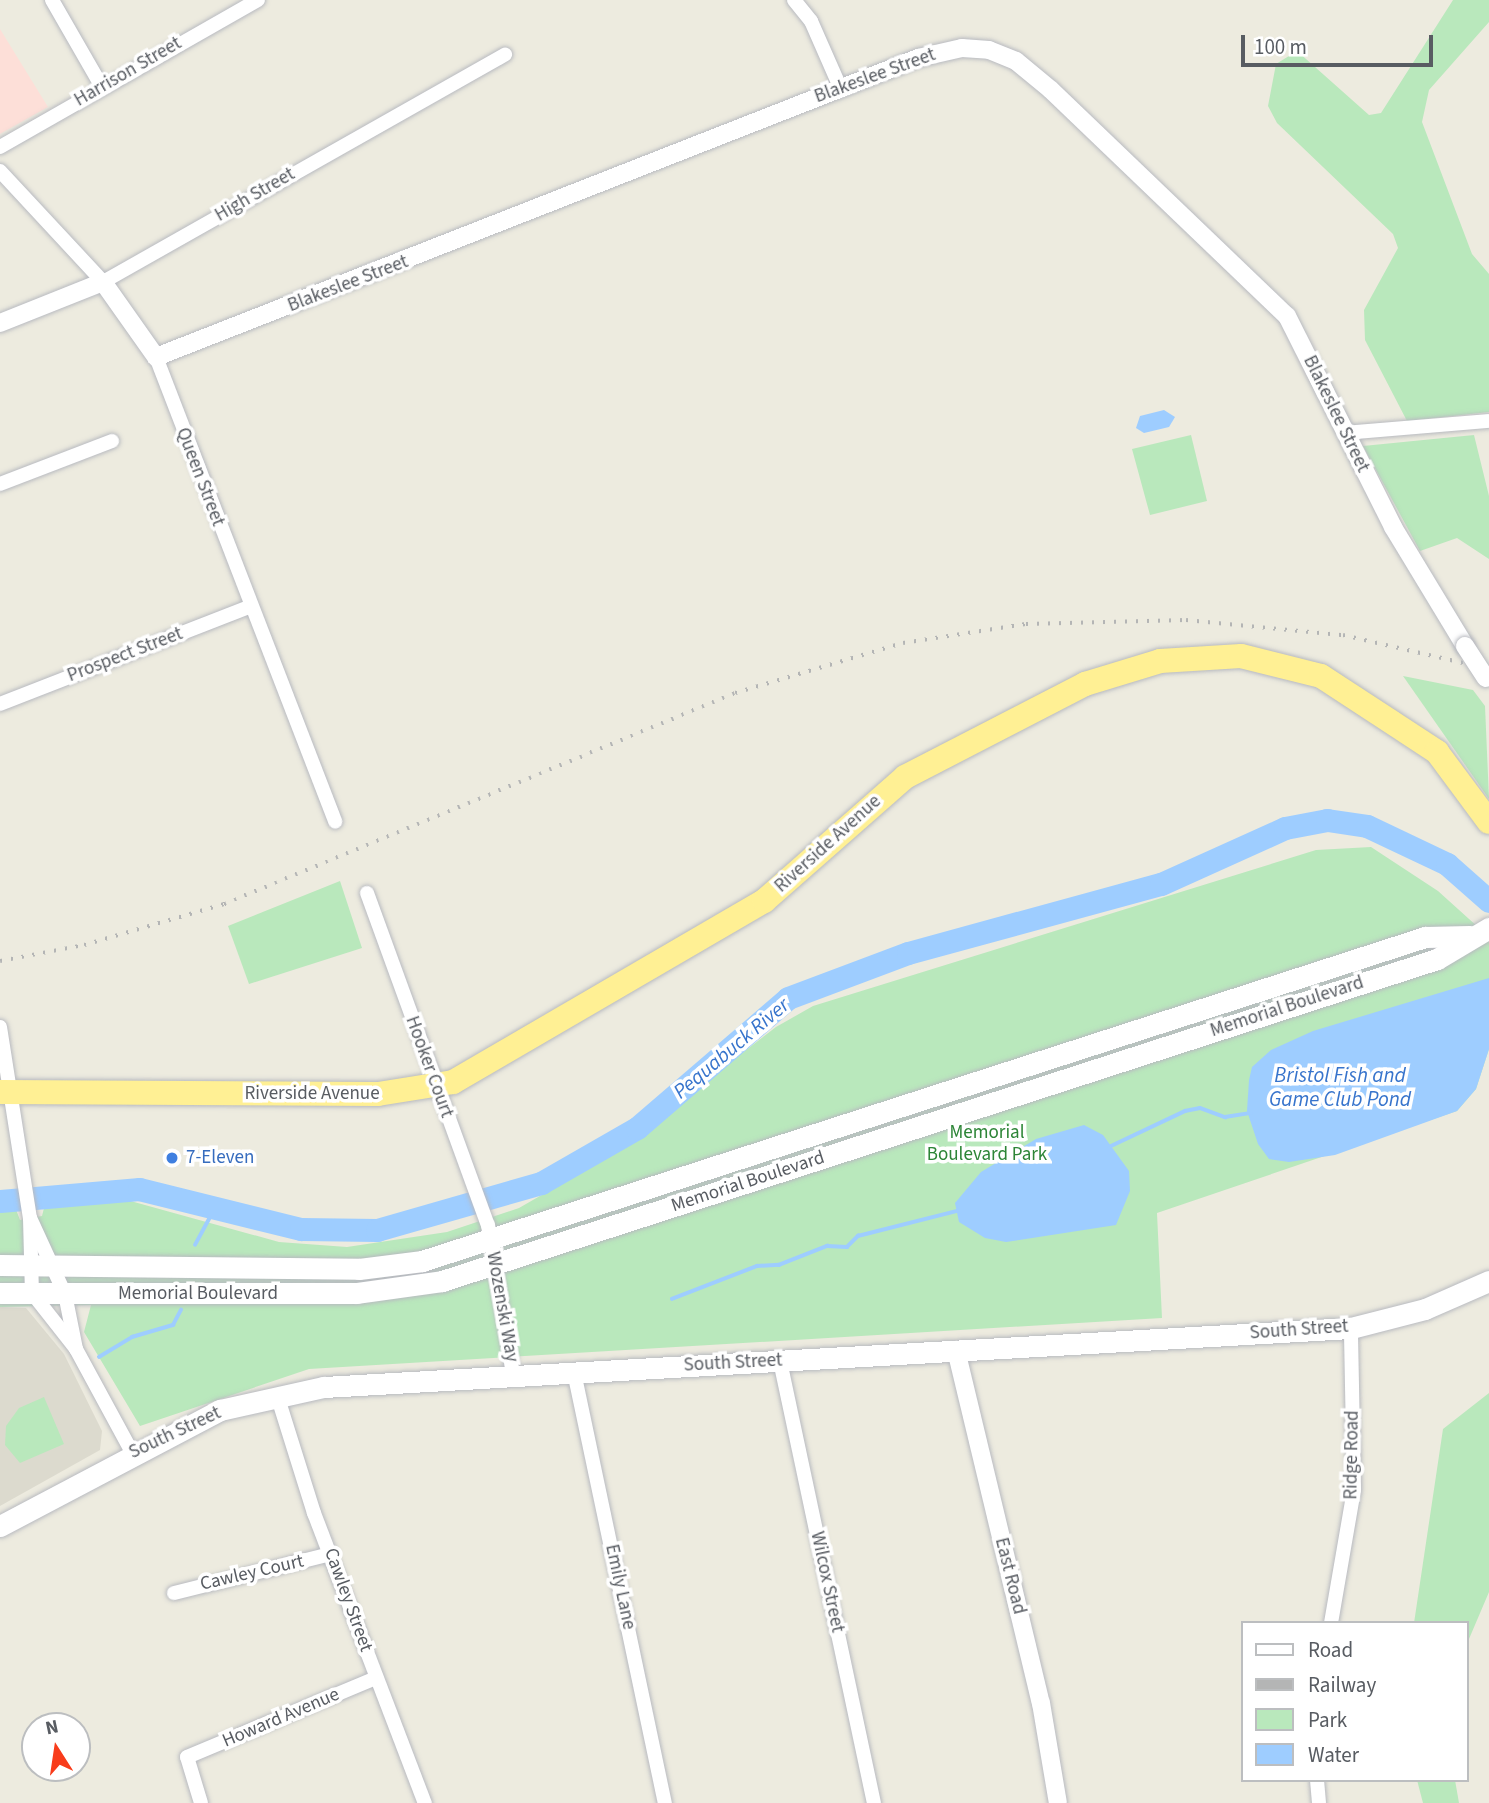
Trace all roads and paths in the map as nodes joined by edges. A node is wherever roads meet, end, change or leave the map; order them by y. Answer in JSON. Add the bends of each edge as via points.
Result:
{"nodes":[{"id":1,"x":52,"y":0,"type":"edge"},
{"id":2,"x":258,"y":0,"type":"edge"},
{"id":3,"x":794,"y":0,"type":"edge"},
{"id":4,"x":505,"y":55,"type":"dead end"},
{"id":5,"x":102,"y":87,"type":"junction"},
{"id":6,"x":840,"y":87,"type":"junction"},
{"id":7,"x":0,"y":147,"type":"edge"},
{"id":8,"x":0,"y":171,"type":"edge"},
{"id":9,"x":103,"y":282,"type":"junction"},
{"id":10,"x":0,"y":323,"type":"edge"},
{"id":11,"x":156,"y":357,"type":"junction"},
{"id":12,"x":1489,"y":421,"type":"edge"},
{"id":13,"x":1345,"y":433,"type":"junction"},
{"id":14,"x":112,"y":442,"type":"dead end"},
{"id":15,"x":0,"y":484,"type":"edge"},
{"id":16,"x":249,"y":607,"type":"junction"},
{"id":17,"x":1488,"y":681,"type":"edge"},
{"id":18,"x":0,"y":704,"type":"edge"},
{"id":19,"x":335,"y":822,"type":"dead end"},
{"id":20,"x":1489,"y":822,"type":"edge"},
{"id":21,"x":368,"y":893,"type":"dead end"},
{"id":22,"x":1479,"y":932,"type":"edge"},
{"id":23,"x":0,"y":1027,"type":"edge"},
{"id":24,"x":435,"y":1088,"type":"junction"},
{"id":25,"x":5,"y":1092,"type":"edge"},
{"id":26,"x":30,"y":1218,"type":"junction"},
{"id":27,"x":490,"y":1240,"type":"junction"},
{"id":28,"x":0,"y":1265,"type":"edge"},
{"id":29,"x":494,"y":1265,"type":"junction"},
{"id":30,"x":27,"y":1266,"type":"junction"},
{"id":31,"x":55,"y":1266,"type":"junction"},
{"id":32,"x":1489,"y":1282,"type":"edge"},
{"id":33,"x":0,"y":1293,"type":"edge"},
{"id":34,"x":32,"y":1293,"type":"junction"},
{"id":35,"x":65,"y":1294,"type":"junction"},
{"id":36,"x":1351,"y":1328,"type":"junction"},
{"id":37,"x":76,"y":1349,"type":"junction"},
{"id":38,"x":956,"y":1350,"type":"junction"},
{"id":39,"x":780,"y":1361,"type":"junction"},
{"id":40,"x":574,"y":1372,"type":"junction"},
{"id":41,"x":513,"y":1374,"type":"junction"},
{"id":42,"x":277,"y":1395,"type":"junction"},
{"id":43,"x":132,"y":1452,"type":"junction"},
{"id":44,"x":0,"y":1526,"type":"edge"},
{"id":45,"x":331,"y":1554,"type":"junction"},
{"id":46,"x":174,"y":1593,"type":"dead end"},
{"id":47,"x":1331,"y":1621,"type":"edge"},
{"id":48,"x":376,"y":1678,"type":"junction"},
{"id":49,"x":1317,"y":1782,"type":"edge"},
{"id":50,"x":201,"y":1803,"type":"edge"},
{"id":51,"x":425,"y":1803,"type":"edge"},
{"id":52,"x":665,"y":1803,"type":"edge"},
{"id":53,"x":874,"y":1803,"type":"edge"},
{"id":54,"x":1058,"y":1803,"type":"edge"},
{"id":55,"x":1319,"y":1803,"type":"edge"}],
"edges":[{"from":1,"to":5,"type":"street"},
{"from":2,"to":5,"type":"street","name":"Harrison Street"},
{"from":3,"to":6,"type":"street","via":[[811,20]]},
{"from":4,"to":9,"type":"street","name":"High Street"},
{"from":5,"to":7,"type":"street","name":"Harrison Street"},
{"from":6,"to":11,"type":"street","name":"Blakeslee Street","via":[[542,210]]},
{"from":6,"to":13,"type":"street","name":"Blakeslee Street","via":[[962,48],[1016,61],[1273,300]]},
{"from":8,"to":9,"type":"street","name":"Queen Street"},
{"from":9,"to":10,"type":"street","name":"High Street"},
{"from":9,"to":11,"type":"street","name":"Queen Street"},
{"from":11,"to":16,"type":"street","name":"Queen Street"},
{"from":12,"to":13,"type":"street"},
{"from":13,"to":17,"type":"street","name":"Blakeslee Street","bridge":true},
{"from":14,"to":15,"type":"street"},
{"from":16,"to":18,"type":"street","name":"Prospect Street"},
{"from":16,"to":19,"type":"street","name":"Queen Street"},
{"from":20,"to":24,"type":"highway","name":"Riverside Avenue","via":[[1437,752],[1321,676],[1233,656],[1133,667],[1085,684],[905,777],[764,901],[490,1063]]},
{"from":21,"to":24,"type":"street","name":"Hooker Court"},
{"from":22,"to":27,"type":"main road","name":"Memorial Boulevard","via":[[1425,937]]},
{"from":22,"to":29,"type":"main road","name":"Memorial Boulevard","via":[[1437,959]]},
{"from":23,"to":25,"type":"street"},
{"from":24,"to":25,"type":"highway","name":"Riverside Avenue","via":[[378,1094]]},
{"from":24,"to":27,"type":"street","name":"Hooker Court"},
{"from":25,"to":26,"type":"street"},
{"from":26,"to":30,"type":"street"},
{"from":26,"to":31,"type":"street"},
{"from":27,"to":29,"type":"street","name":"Wozenski Way"},
{"from":27,"to":31,"type":"main road","name":"Memorial Boulevard","via":[[422,1261],[359,1269]]},
{"from":28,"to":30,"type":"main road","name":"Memorial Boulevard"},
{"from":29,"to":35,"type":"main road","name":"Memorial Boulevard","via":[[442,1281],[357,1293]]},
{"from":29,"to":41,"type":"street","name":"Wozenski Way"},
{"from":30,"to":31,"type":"main road","name":"Memorial Boulevard"},
{"from":30,"to":34,"type":"street"},
{"from":31,"to":35,"type":"street"},
{"from":32,"to":36,"type":"main road","name":"South Street","via":[[1425,1309]]},
{"from":33,"to":34,"type":"main road","name":"Memorial Boulevard"},
{"from":34,"to":35,"type":"main road","name":"Memorial Boulevard"},
{"from":34,"to":37,"type":"street"},
{"from":35,"to":37,"type":"street"},
{"from":36,"to":38,"type":"main road","name":"South Street"},
{"from":36,"to":47,"type":"street","name":"Ridge Road","via":[[1354,1490]]},
{"from":37,"to":43,"type":"street"},
{"from":38,"to":39,"type":"main road","name":"South Street"},
{"from":38,"to":54,"type":"street","name":"East Road","via":[[1041,1703]]},
{"from":39,"to":40,"type":"main road","name":"South Street"},
{"from":39,"to":53,"type":"street","name":"Wilcox Street"},
{"from":40,"to":41,"type":"main road","name":"South Street"},
{"from":40,"to":52,"type":"street","name":"Emily Lane"},
{"from":41,"to":42,"type":"main road","name":"South Street"},
{"from":42,"to":43,"type":"main road","name":"South Street","via":[[220,1410]]},
{"from":42,"to":45,"type":"street","name":"Cawley Street"},
{"from":43,"to":44,"type":"main road","name":"South Street"},
{"from":45,"to":46,"type":"street","name":"Cawley Court"},
{"from":45,"to":48,"type":"street","name":"Cawley Street"},
{"from":48,"to":50,"type":"street","name":"Howard Avenue","via":[[187,1758]]},
{"from":48,"to":51,"type":"street","name":"Cawley Street"},
{"from":49,"to":55,"type":"street"}]}
